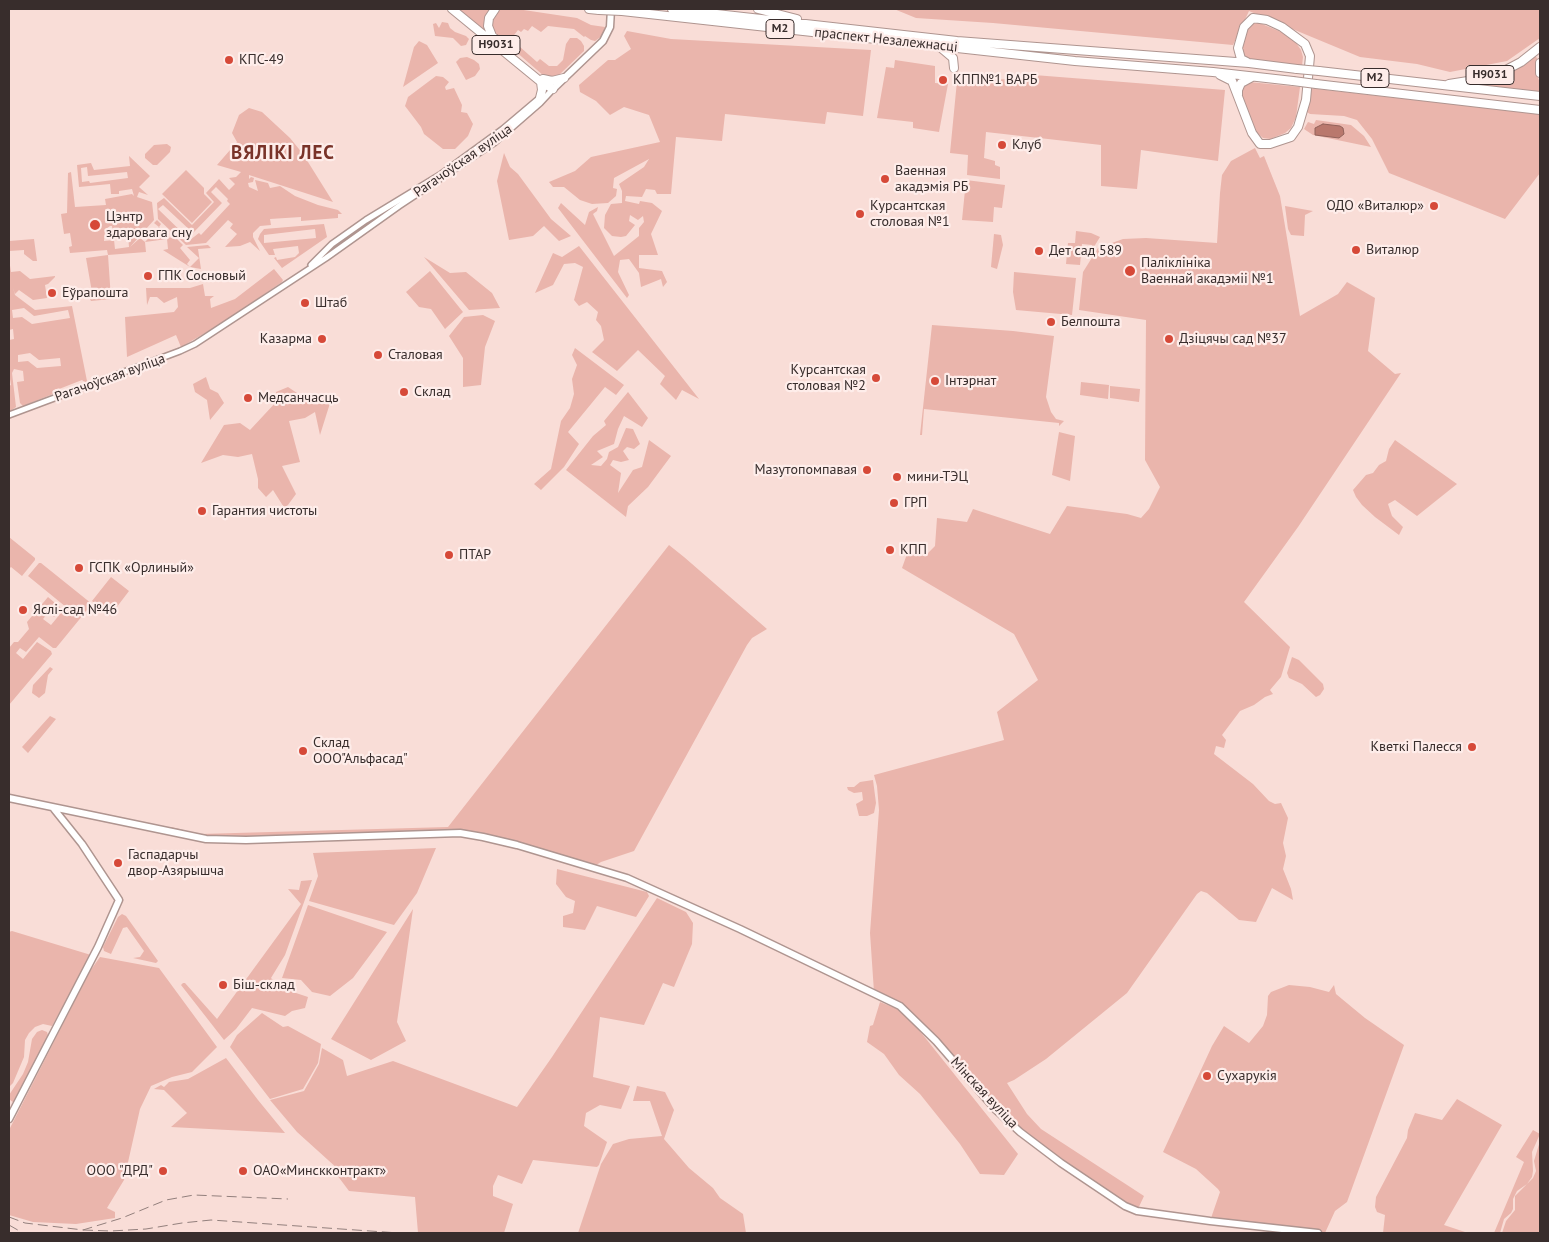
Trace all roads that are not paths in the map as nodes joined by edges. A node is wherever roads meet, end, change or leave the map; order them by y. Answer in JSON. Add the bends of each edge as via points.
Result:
{"nodes":[{"id":1,"x":452,"y":9,"type":"edge"},
{"id":2,"x":495,"y":9,"type":"edge"},
{"id":3,"x":589,"y":9,"type":"edge"},
{"id":4,"x":611,"y":9,"type":"edge"},
{"id":5,"x":672,"y":9,"type":"edge"},
{"id":6,"x":758,"y":9,"type":"edge"},
{"id":7,"x":599,"y":10,"type":"edge"},
{"id":8,"x":825,"y":26,"type":"junction"},
{"id":9,"x":939,"y":46,"type":"junction"},
{"id":10,"x":1540,"y":47,"type":"edge"},
{"id":11,"x":1238,"y":48,"type":"junction"},
{"id":12,"x":972,"y":50,"type":"junction"},
{"id":13,"x":1222,"y":61,"type":"junction"},
{"id":14,"x":1249,"y":63,"type":"junction"},
{"id":15,"x":1540,"y":63,"type":"edge"},
{"id":16,"x":1213,"y":72,"type":"junction"},
{"id":17,"x":1540,"y":73,"type":"edge"},
{"id":18,"x":1255,"y":76,"type":"junction"},
{"id":19,"x":564,"y":78,"type":"junction"},
{"id":20,"x":542,"y":80,"type":"junction"},
{"id":21,"x":1432,"y":84,"type":"junction"},
{"id":22,"x":553,"y":89,"type":"junction"},
{"id":23,"x":1238,"y":95,"type":"junction"},
{"id":24,"x":1540,"y":96,"type":"edge"},
{"id":25,"x":540,"y":98,"type":"junction"},
{"id":26,"x":1540,"y":110,"type":"edge"},
{"id":27,"x":308,"y":268,"type":"junction"},
{"id":28,"x":9,"y":415,"type":"edge"},
{"id":29,"x":9,"y":798,"type":"edge"},
{"id":30,"x":53,"y":808,"type":"junction"},
{"id":31,"x":9,"y":1119,"type":"edge"},
{"id":32,"x":1318,"y":1233,"type":"edge"}],
"edges":[{"from":1,"to":20,"type":"highway","number":"Н9031"},
{"from":2,"to":20,"type":"highway","number":"Н9031","via":[[488,22],[492,36]]},
{"from":3,"to":7,"type":"highway","name":"праспект Незалежнасці","number":"М2"},
{"from":4,"to":19,"type":"main road","name":"Рагачоўская вуліца","via":[[607,36]]},
{"from":5,"to":8,"type":"highway","name":"праспект Незалежнасці","number":"М2"},
{"from":6,"to":8,"type":"highway"},
{"from":7,"to":9,"type":"highway","name":"праспект Незалежнасці","number":"М2","bridge":true},
{"from":8,"to":13,"type":"highway","name":"праспект Незалежнасці","number":"М2","via":[[957,41]]},
{"from":9,"to":12,"type":"highway","name":"праспект Незалежнасці","number":"М2"},
{"from":9,"to":12,"type":"highway","via":[[953,58],[954,68],[959,56]]},
{"from":10,"to":21,"type":"highway","number":"Н9031","via":[[1502,72],[1468,81]]},
{"from":11,"to":13,"type":"highway","via":[[1230,58]]},
{"from":11,"to":14,"type":"highway","via":[[1241,58]]},
{"from":11,"to":23,"type":"highway","via":[[1244,26],[1257,18],[1282,27],[1305,44],[1310,56],[1306,100],[1297,131],[1291,137],[1260,144],[1252,133]]},
{"from":12,"to":16,"type":"highway","name":"праспект Незалежнасці","number":"М2"},
{"from":13,"to":14,"type":"highway","number":"М2"},
{"from":14,"to":21,"type":"highway","number":"М2","bridge":true},
{"from":15,"to":17,"type":"highway"},
{"from":16,"to":18,"type":"highway","number":"М2"},
{"from":16,"to":23,"type":"highway","via":[[1232,81]]},
{"from":18,"to":23,"type":"highway","via":[[1241,83]]},
{"from":18,"to":26,"type":"highway","number":"М2","bridge":true},
{"from":19,"to":20,"type":"highway"},
{"from":19,"to":22,"type":"main road","name":"Рагачоўская вуліца"},
{"from":20,"to":22,"type":"highway","number":"Н9031"},
{"from":20,"to":25,"type":"highway"},
{"from":21,"to":24,"type":"highway","number":"М2"},
{"from":22,"to":25,"type":"street","name":"Рагачоўская вуліца"},
{"from":22,"to":27,"type":"street","name":"Рагачоўская вуліца","via":[[494,142]]},
{"from":25,"to":27,"type":"street","name":"Рагачоўская вуліца","via":[[504,129],[440,175],[332,244]]},
{"from":27,"to":28,"type":"street","name":"Рагачоўская вуліца","via":[[189,348]]},
{"from":29,"to":30,"type":"main road","name":"Мінская вуліца"},
{"from":30,"to":31,"type":"main road","via":[[82,844],[119,900]]},
{"from":30,"to":32,"type":"main road","name":"Мінская вуліца","via":[[206,839],[470,835],[517,845],[626,878],[900,1006],[1020,1132],[1061,1164],[1125,1206],[1202,1220]]}]}
